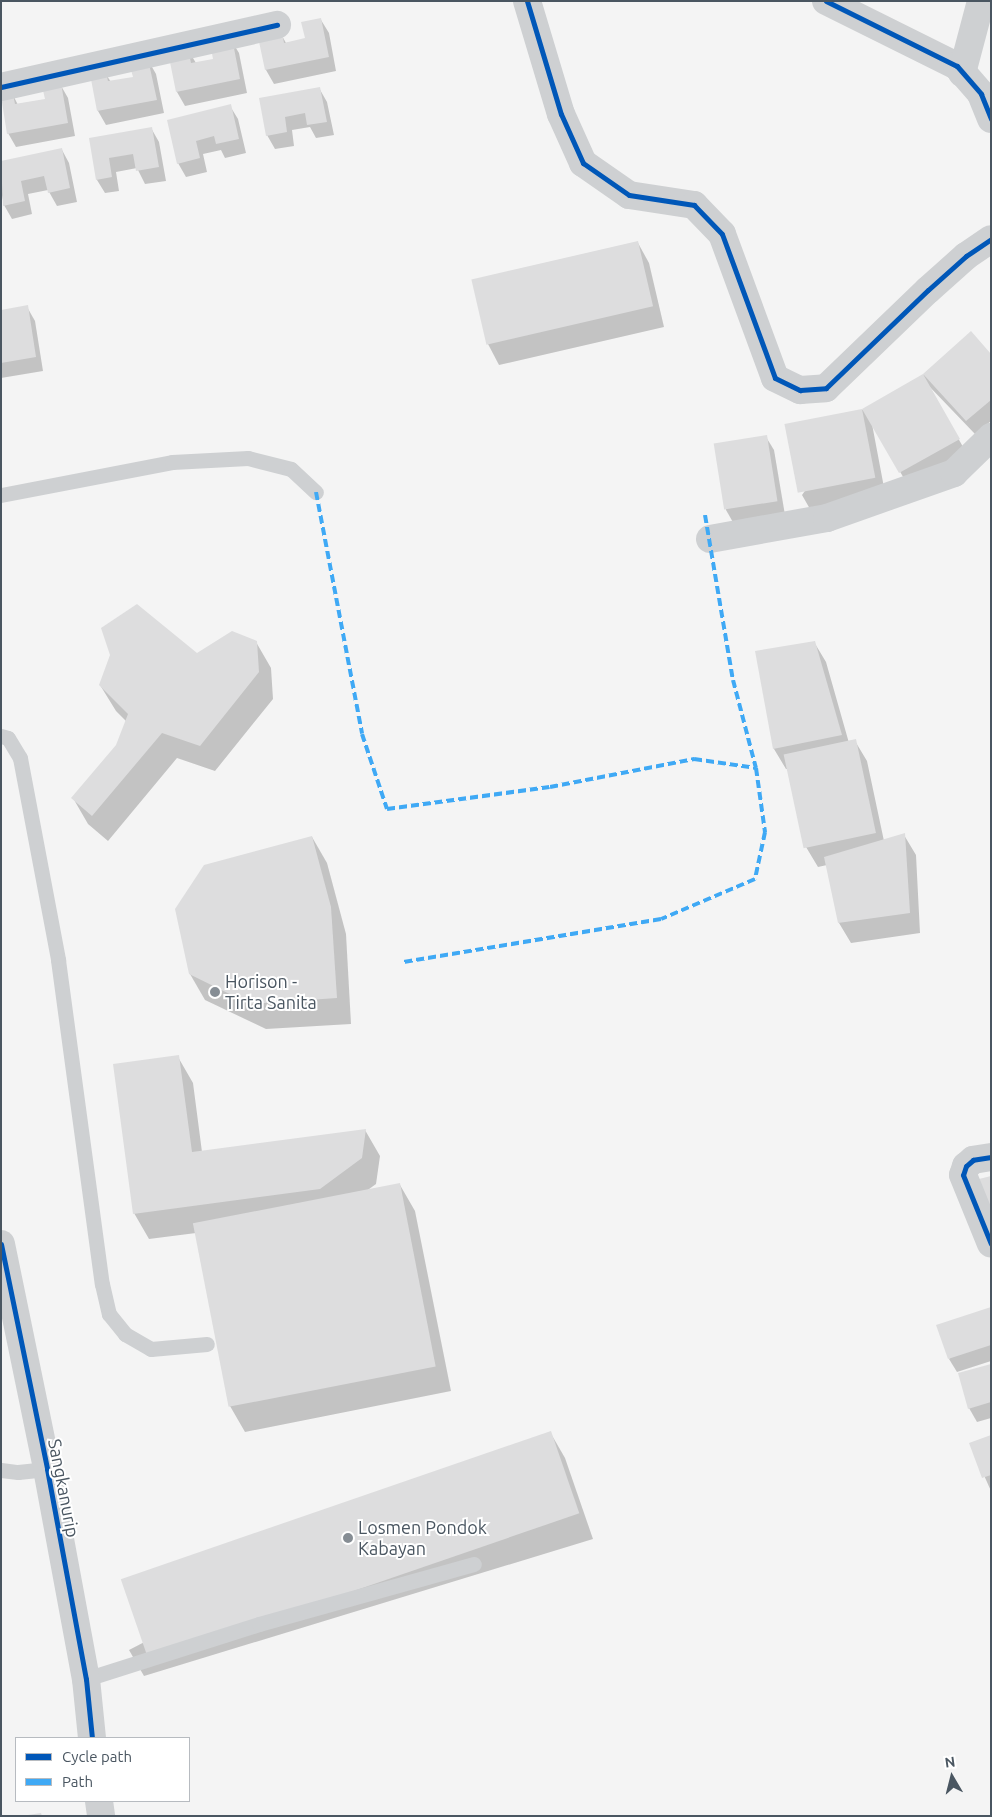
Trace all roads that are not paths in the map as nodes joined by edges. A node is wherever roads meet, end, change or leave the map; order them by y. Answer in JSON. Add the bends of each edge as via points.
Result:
{"nodes":[{"id":1,"x":527,"y":1,"type":"edge"},
{"id":2,"x":826,"y":1,"type":"edge"},
{"id":3,"x":981,"y":1,"type":"edge"},
{"id":4,"x":277,"y":25,"type":"dead end"},
{"id":5,"x":962,"y":73,"type":"junction"},
{"id":6,"x":1,"y":87,"type":"edge"},
{"id":7,"x":986,"y":93,"type":"edge"},
{"id":8,"x":991,"y":120,"type":"edge"},
{"id":9,"x":991,"y":239,"type":"edge"},
{"id":10,"x":991,"y":437,"type":"edge"},
{"id":11,"x":316,"y":492,"type":"dead end"},
{"id":12,"x":1,"y":494,"type":"edge"},
{"id":13,"x":710,"y":539,"type":"dead end"},
{"id":14,"x":1,"y":736,"type":"edge"},
{"id":15,"x":991,"y":1157,"type":"edge"},
{"id":16,"x":1,"y":1244,"type":"edge"},
{"id":17,"x":991,"y":1244,"type":"edge"},
{"id":18,"x":207,"y":1344,"type":"dead end"},
{"id":19,"x":47,"y":1469,"type":"junction"},
{"id":20,"x":1,"y":1470,"type":"edge"},
{"id":21,"x":474,"y":1564,"type":"dead end"},
{"id":22,"x":86,"y":1679,"type":"junction"},
{"id":23,"x":92,"y":1737,"type":"edge"},
{"id":24,"x":99,"y":1802,"type":"edge"},
{"id":25,"x":101,"y":1816,"type":"edge"}],
"edges":[{"from":1,"to":9,"type":"street","via":[[561,114],[583,163],[629,195],[694,204],[722,234],[775,378],[800,390],[826,388],[928,290],[966,256]]},
{"from":2,"to":5,"type":"street","via":[[957,66]]},
{"from":3,"to":5,"type":"street"},
{"from":4,"to":6,"type":"street"},
{"from":5,"to":7,"type":"street"},
{"from":7,"to":8,"type":"street"},
{"from":10,"to":13,"type":"street","via":[[954,473],[827,518]]},
{"from":11,"to":12,"type":"lane","via":[[291,469],[248,458],[172,462]]},
{"from":14,"to":18,"type":"lane","via":[[8,738],[20,758],[58,960],[100,1274],[109,1314],[125,1334],[151,1349]]},
{"from":15,"to":17,"type":"street","via":[[973,1160],[963,1175]]},
{"from":16,"to":19,"type":"street","name":"Sangkanurip"},
{"from":19,"to":20,"type":"lane"},
{"from":19,"to":22,"type":"street","name":"Sangkanurip"},
{"from":21,"to":22,"type":"lane","via":[[259,1624]]},
{"from":22,"to":23,"type":"street","name":"Sangkanurip"},
{"from":24,"to":25,"type":"street"}]}
